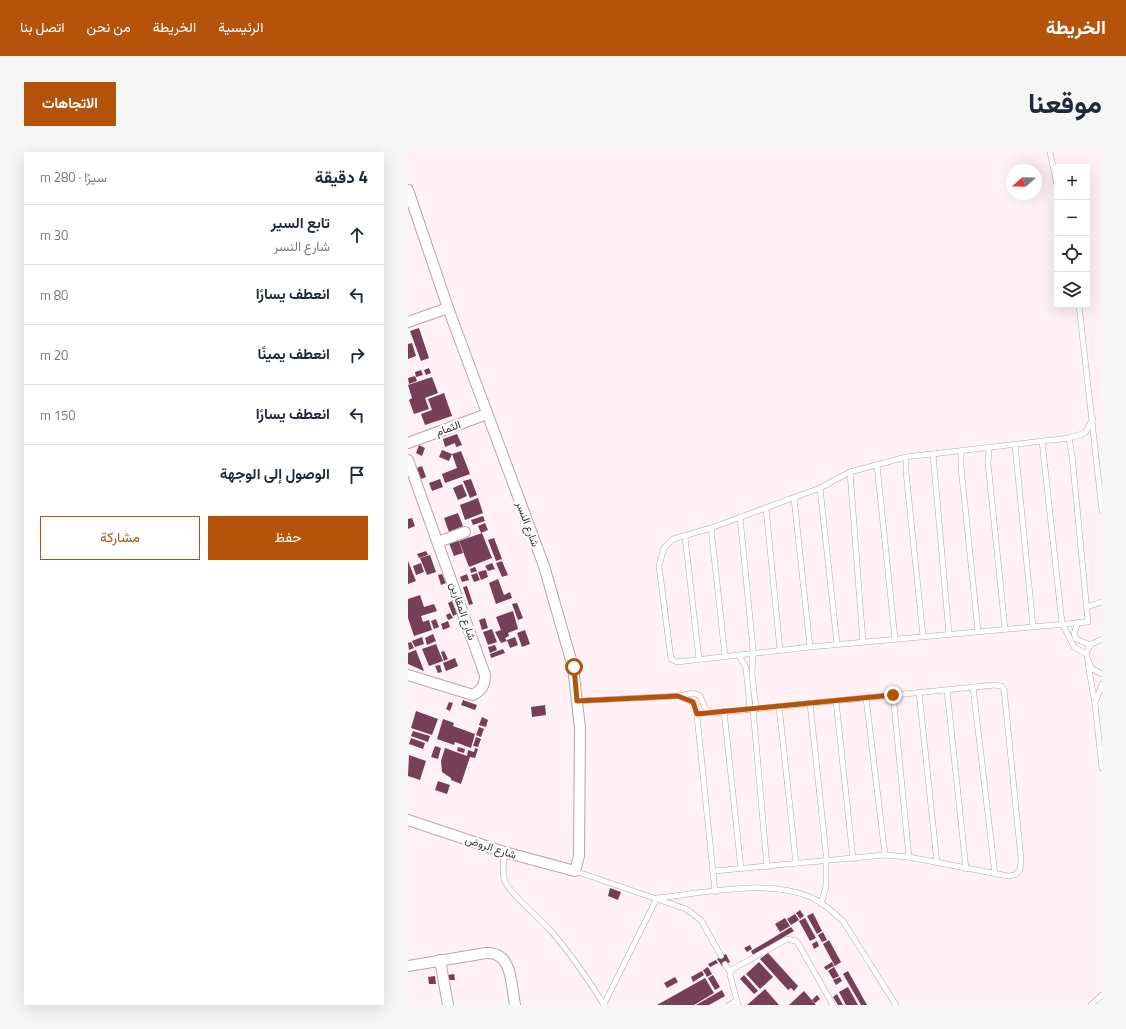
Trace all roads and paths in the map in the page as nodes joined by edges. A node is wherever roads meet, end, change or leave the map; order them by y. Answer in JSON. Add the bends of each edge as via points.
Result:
{"nodes":[{"id":1,"x":1050,"y":152,"type":"edge"},
{"id":2,"x":1054,"y":171,"type":"edge"},
{"id":3,"x":408,"y":190,"type":"edge"},
{"id":4,"x":448,"y":308,"type":"junction"},
{"id":5,"x":1079,"y":308,"type":"edge"},
{"id":6,"x":408,"y":322,"type":"edge"},
{"id":7,"x":487,"y":414,"type":"junction"},
{"id":8,"x":1093,"y":419,"type":"junction"},
{"id":9,"x":1069,"y":438,"type":"junction"},
{"id":10,"x":1042,"y":441,"type":"junction"},
{"id":11,"x":408,"y":443,"type":"edge"},
{"id":12,"x":1015,"y":445,"type":"junction"},
{"id":13,"x":989,"y":449,"type":"junction"},
{"id":14,"x":961,"y":452,"type":"junction"},
{"id":15,"x":933,"y":454,"type":"junction"},
{"id":16,"x":906,"y":457,"type":"junction"},
{"id":17,"x":408,"y":460,"type":"edge"},
{"id":18,"x":877,"y":465,"type":"junction"},
{"id":19,"x":850,"y":472,"type":"junction"},
{"id":20,"x":820,"y":488,"type":"junction"},
{"id":21,"x":794,"y":498,"type":"junction"},
{"id":22,"x":766,"y":508,"type":"junction"},
{"id":23,"x":1102,"y":511,"type":"edge"},
{"id":24,"x":740,"y":517,"type":"junction"},
{"id":25,"x":711,"y":528,"type":"junction"},
{"id":26,"x":465,"y":532,"type":"dead end"},
{"id":27,"x":685,"y":537,"type":"junction"},
{"id":28,"x":438,"y":542,"type":"junction"},
{"id":29,"x":1102,"y":602,"type":"edge"},
{"id":30,"x":1086,"y":607,"type":"junction"},
{"id":31,"x":1078,"y":622,"type":"junction"},
{"id":32,"x":1062,"y":624,"type":"junction"},
{"id":33,"x":1033,"y":626,"type":"junction"},
{"id":34,"x":1005,"y":629,"type":"junction"},
{"id":35,"x":978,"y":631,"type":"junction"},
{"id":36,"x":949,"y":634,"type":"junction"},
{"id":37,"x":923,"y":636,"type":"junction"},
{"id":38,"x":895,"y":639,"type":"junction"},
{"id":39,"x":1102,"y":639,"type":"edge"},
{"id":40,"x":863,"y":642,"type":"junction"},
{"id":41,"x":837,"y":644,"type":"junction"},
{"id":42,"x":1090,"y":645,"type":"junction"},
{"id":43,"x":810,"y":647,"type":"junction"},
{"id":44,"x":780,"y":650,"type":"junction"},
{"id":45,"x":753,"y":654,"type":"junction"},
{"id":46,"x":1086,"y":654,"type":"junction"},
{"id":47,"x":739,"y":655,"type":"junction"},
{"id":48,"x":725,"y":656,"type":"junction"},
{"id":49,"x":699,"y":660,"type":"junction"},
{"id":50,"x":1088,"y":664,"type":"junction"},
{"id":51,"x":1102,"y":674,"type":"edge"},
{"id":52,"x":408,"y":675,"type":"edge"},
{"id":53,"x":1102,"y":684,"type":"edge"},
{"id":54,"x":973,"y":687,"type":"junction"},
{"id":55,"x":947,"y":690,"type":"junction"},
{"id":56,"x":919,"y":692,"type":"junction"},
{"id":57,"x":893,"y":695,"type":"junction"},
{"id":58,"x":678,"y":696,"type":"junction"},
{"id":59,"x":866,"y":698,"type":"junction"},
{"id":60,"x":577,"y":701,"type":"junction"},
{"id":61,"x":836,"y":701,"type":"junction"},
{"id":62,"x":810,"y":703,"type":"junction"},
{"id":63,"x":1095,"y":704,"type":"junction"},
{"id":64,"x":779,"y":706,"type":"junction"},
{"id":65,"x":753,"y":709,"type":"junction"},
{"id":66,"x":724,"y":711,"type":"junction"},
{"id":67,"x":709,"y":712,"type":"junction"},
{"id":68,"x":697,"y":714,"type":"junction"},
{"id":69,"x":1102,"y":768,"type":"edge"},
{"id":70,"x":408,"y":820,"type":"edge"},
{"id":71,"x":504,"y":852,"type":"junction"},
{"id":72,"x":885,"y":855,"type":"junction"},
{"id":73,"x":909,"y":857,"type":"junction"},
{"id":74,"x":853,"y":859,"type":"junction"},
{"id":75,"x":826,"y":861,"type":"junction"},
{"id":76,"x":937,"y":862,"type":"junction"},
{"id":77,"x":796,"y":863,"type":"junction"},
{"id":78,"x":768,"y":867,"type":"junction"},
{"id":79,"x":966,"y":868,"type":"junction"},
{"id":80,"x":741,"y":869,"type":"junction"},
{"id":81,"x":575,"y":871,"type":"junction"},
{"id":82,"x":714,"y":871,"type":"junction"},
{"id":83,"x":995,"y":874,"type":"junction"},
{"id":84,"x":715,"y":892,"type":"junction"},
{"id":85,"x":657,"y":898,"type":"junction"},
{"id":86,"x":820,"y":904,"type":"junction"},
{"id":87,"x":721,"y":956,"type":"dead end"},
{"id":88,"x":440,"y":960,"type":"junction"},
{"id":89,"x":726,"y":964,"type":"dead end"},
{"id":90,"x":408,"y":966,"type":"edge"},
{"id":91,"x":730,"y":972,"type":"junction"},
{"id":92,"x":1102,"y":995,"type":"edge"},
{"id":93,"x":737,"y":1003,"type":"edge"},
{"id":94,"x":604,"y":1004,"type":"edge"},
{"id":95,"x":448,"y":1005,"type":"edge"},
{"id":96,"x":515,"y":1005,"type":"edge"},
{"id":97,"x":729,"y":1005,"type":"edge"},
{"id":98,"x":833,"y":1005,"type":"edge"},
{"id":99,"x":896,"y":1005,"type":"edge"},
{"id":100,"x":1091,"y":1005,"type":"edge"}],
"edges":[{"from":1,"to":2,"type":"lane"},
{"from":3,"to":4,"type":"street","name":"شارع النسر"},
{"from":4,"to":6,"type":"street"},
{"from":4,"to":7,"type":"street","name":"شارع النسر"},
{"from":5,"to":8,"type":"lane"},
{"from":7,"to":11,"type":"street","name":"الثمام"},
{"from":7,"to":60,"type":"street","name":"شارع النسر","via":[[544,566],[574,667]]},
{"from":8,"to":9,"type":"lane","via":[[1086,433]]},
{"from":8,"to":23,"type":"lane"},
{"from":9,"to":10,"type":"lane"},
{"from":9,"to":30,"type":"lane"},
{"from":10,"to":12,"type":"lane"},
{"from":10,"to":32,"type":"lane"},
{"from":12,"to":13,"type":"lane"},
{"from":12,"to":33,"type":"lane"},
{"from":13,"to":14,"type":"lane"},
{"from":13,"to":34,"type":"lane","via":[[988,463]]},
{"from":14,"to":15,"type":"lane"},
{"from":14,"to":35,"type":"lane"},
{"from":15,"to":16,"type":"lane"},
{"from":15,"to":36,"type":"lane"},
{"from":16,"to":18,"type":"lane"},
{"from":16,"to":37,"type":"lane"},
{"from":17,"to":28,"type":"street","name":"شارع المقارين"},
{"from":18,"to":19,"type":"lane"},
{"from":18,"to":38,"type":"lane"},
{"from":19,"to":20,"type":"lane"},
{"from":19,"to":40,"type":"lane"},
{"from":20,"to":21,"type":"lane"},
{"from":20,"to":41,"type":"lane"},
{"from":21,"to":22,"type":"lane"},
{"from":21,"to":43,"type":"lane"},
{"from":22,"to":24,"type":"lane"},
{"from":22,"to":44,"type":"lane"},
{"from":24,"to":25,"type":"lane"},
{"from":24,"to":45,"type":"lane"},
{"from":25,"to":27,"type":"lane"},
{"from":25,"to":48,"type":"lane"},
{"from":26,"to":28,"type":"street"},
{"from":27,"to":49,"type":"lane"},
{"from":27,"to":49,"type":"lane","via":[[668,543],[661,554],[659,566],[671,659],[677,662]]},
{"from":28,"to":52,"type":"street","name":"شارع المقارين","via":[[485,675],[485,684],[473,696]]},
{"from":29,"to":30,"type":"lane"},
{"from":30,"to":31,"type":"lane","via":[[1088,622]]},
{"from":31,"to":32,"type":"lane"},
{"from":31,"to":42,"type":"lane","via":[[1074,634],[1076,640]]},
{"from":32,"to":33,"type":"lane"},
{"from":32,"to":46,"type":"lane","via":[[1074,647]]},
{"from":33,"to":34,"type":"lane"},
{"from":34,"to":35,"type":"lane"},
{"from":35,"to":36,"type":"lane"},
{"from":36,"to":37,"type":"lane"},
{"from":37,"to":38,"type":"lane"},
{"from":38,"to":40,"type":"lane"},
{"from":39,"to":42,"type":"lane"},
{"from":40,"to":41,"type":"lane"},
{"from":41,"to":43,"type":"lane"},
{"from":42,"to":46,"type":"lane"},
{"from":43,"to":44,"type":"lane"},
{"from":44,"to":45,"type":"lane"},
{"from":45,"to":47,"type":"lane"},
{"from":45,"to":65,"type":"lane"},
{"from":46,"to":50,"type":"lane"},
{"from":47,"to":48,"type":"lane"},
{"from":47,"to":65,"type":"lane","via":[[746,668]]},
{"from":48,"to":49,"type":"lane"},
{"from":50,"to":51,"type":"lane","via":[[1094,672]]},
{"from":50,"to":63,"type":"lane"},
{"from":53,"to":63,"type":"lane"},
{"from":54,"to":55,"type":"lane"},
{"from":54,"to":83,"type":"lane"},
{"from":54,"to":83,"type":"lane","via":[[1001,686],[1006,694],[1022,867],[1012,876]]},
{"from":55,"to":56,"type":"lane"},
{"from":55,"to":79,"type":"lane"},
{"from":56,"to":57,"type":"lane"},
{"from":56,"to":76,"type":"lane"},
{"from":57,"to":59,"type":"lane"},
{"from":57,"to":73,"type":"lane"},
{"from":58,"to":60,"type":"lane"},
{"from":58,"to":67,"type":"lane","via":[[698,694]]},
{"from":58,"to":68,"type":"lane","via":[[693,702]]},
{"from":59,"to":61,"type":"lane"},
{"from":59,"to":72,"type":"lane"},
{"from":60,"to":81,"type":"street","name":"شارع النسر","via":[[581,788],[579,856]]},
{"from":61,"to":62,"type":"lane"},
{"from":61,"to":74,"type":"lane"},
{"from":62,"to":64,"type":"lane"},
{"from":62,"to":75,"type":"lane"},
{"from":63,"to":69,"type":"lane"},
{"from":64,"to":65,"type":"lane"},
{"from":64,"to":77,"type":"lane"},
{"from":65,"to":66,"type":"lane"},
{"from":65,"to":78,"type":"lane"},
{"from":66,"to":67,"type":"lane"},
{"from":66,"to":80,"type":"lane"},
{"from":67,"to":68,"type":"lane"},
{"from":68,"to":82,"type":"lane"},
{"from":70,"to":71,"type":"street","name":"شارع الروض"},
{"from":71,"to":81,"type":"street","name":"شارع الروض"},
{"from":71,"to":94,"type":"lane","via":[[504,879],[508,887],[563,945]]},
{"from":72,"to":73,"type":"lane"},
{"from":72,"to":74,"type":"lane"},
{"from":73,"to":76,"type":"lane"},
{"from":74,"to":75,"type":"lane"},
{"from":75,"to":77,"type":"lane"},
{"from":75,"to":86,"type":"lane","via":[[826,886]]},
{"from":76,"to":79,"type":"lane"},
{"from":77,"to":78,"type":"lane"},
{"from":78,"to":80,"type":"lane"},
{"from":79,"to":83,"type":"lane"},
{"from":80,"to":82,"type":"lane"},
{"from":81,"to":85,"type":"lane"},
{"from":82,"to":84,"type":"lane"},
{"from":84,"to":85,"type":"lane"},
{"from":84,"to":86,"type":"lane","via":[[759,888],[784,889],[811,897]]},
{"from":85,"to":87,"type":"lane","via":[[694,914],[706,928]]},
{"from":85,"to":94,"type":"lane"},
{"from":86,"to":99,"type":"lane","via":[[843,921]]},
{"from":88,"to":90,"type":"street"},
{"from":88,"to":95,"type":"street"},
{"from":88,"to":96,"type":"street","via":[[486,953],[500,955],[508,967]]},
{"from":89,"to":91,"type":"lane"},
{"from":91,"to":93,"type":"lane"},
{"from":91,"to":98,"type":"lane","via":[[783,941],[792,939],[799,945]]},
{"from":92,"to":100,"type":"lane"},
{"from":93,"to":97,"type":"lane"}]}
